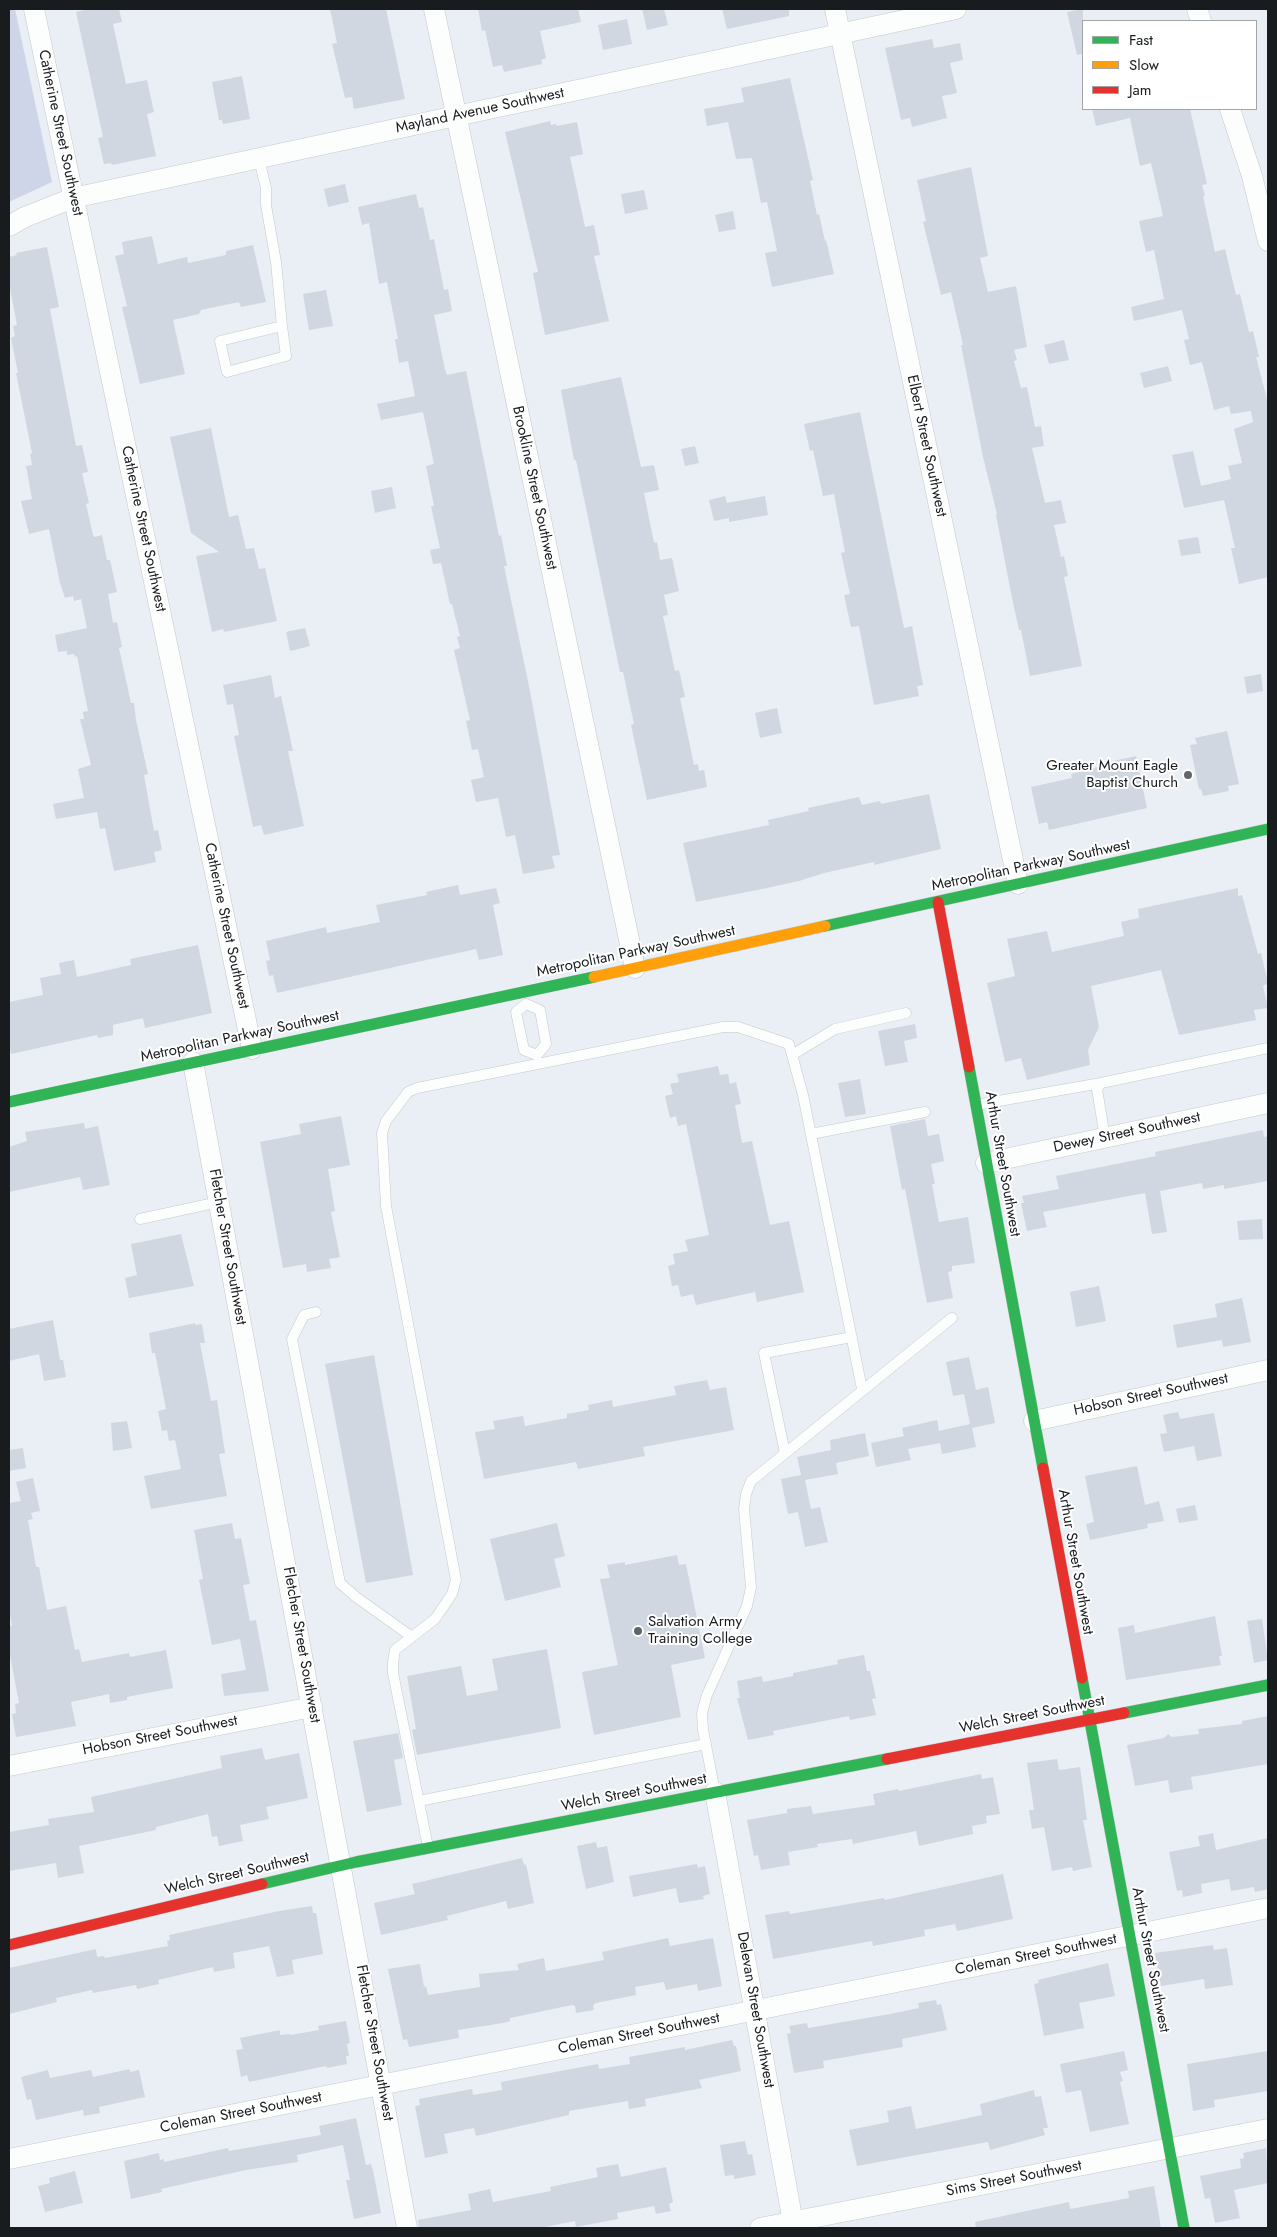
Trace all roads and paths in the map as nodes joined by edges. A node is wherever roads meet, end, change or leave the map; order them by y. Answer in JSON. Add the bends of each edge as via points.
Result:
{"nodes":[{"id":1,"x":34,"y":9,"type":"edge"},
{"id":2,"x":434,"y":9,"type":"edge"},
{"id":3,"x":835,"y":9,"type":"edge"},
{"id":4,"x":956,"y":9,"type":"edge"},
{"id":5,"x":840,"y":33,"type":"junction"},
{"id":6,"x":1230,"y":110,"type":"edge"},
{"id":7,"x":456,"y":116,"type":"junction"},
{"id":8,"x":259,"y":159,"type":"junction"},
{"id":9,"x":1260,"y":174,"type":"edge"},
{"id":10,"x":73,"y":198,"type":"junction"},
{"id":11,"x":9,"y":226,"type":"edge"},
{"id":12,"x":1268,"y":241,"type":"edge"},
{"id":13,"x":282,"y":326,"type":"junction"},
{"id":14,"x":1268,"y":829,"type":"edge"},
{"id":15,"x":1018,"y":884,"type":"junction"},
{"id":16,"x":938,"y":902,"type":"junction"},
{"id":17,"x":634,"y":968,"type":"junction"},
{"id":18,"x":525,"y":991,"type":"junction"},
{"id":19,"x":526,"y":1004,"type":"junction"},
{"id":20,"x":906,"y":1013,"type":"dead end"},
{"id":21,"x":1268,"y":1048,"type":"edge"},
{"id":22,"x":252,"y":1050,"type":"junction"},
{"id":23,"x":792,"y":1055,"type":"junction"},
{"id":24,"x":538,"y":1060,"type":"junction"},
{"id":25,"x":193,"y":1062,"type":"junction"},
{"id":26,"x":1101,"y":1083,"type":"junction"},
{"id":27,"x":9,"y":1102,"type":"edge"},
{"id":28,"x":1268,"y":1103,"type":"edge"},
{"id":29,"x":975,"y":1105,"type":"junction"},
{"id":30,"x":925,"y":1112,"type":"dead end"},
{"id":31,"x":811,"y":1134,"type":"junction"},
{"id":32,"x":1105,"y":1138,"type":"junction"},
{"id":33,"x":986,"y":1163,"type":"junction"},
{"id":34,"x":219,"y":1202,"type":"junction"},
{"id":35,"x":140,"y":1219,"type":"dead end"},
{"id":36,"x":316,"y":1312,"type":"dead end"},
{"id":37,"x":952,"y":1318,"type":"dead end"},
{"id":38,"x":852,"y":1337,"type":"junction"},
{"id":39,"x":1268,"y":1370,"type":"edge"},
{"id":40,"x":862,"y":1389,"type":"junction"},
{"id":41,"x":1034,"y":1422,"type":"junction"},
{"id":42,"x":785,"y":1453,"type":"junction"},
{"id":43,"x":412,"y":1637,"type":"junction"},
{"id":44,"x":1268,"y":1685,"type":"edge"},
{"id":45,"x":312,"y":1707,"type":"junction"},
{"id":46,"x":1089,"y":1719,"type":"junction"},
{"id":47,"x":706,"y":1744,"type":"junction"},
{"id":48,"x":9,"y":1766,"type":"edge"},
{"id":49,"x":715,"y":1792,"type":"junction"},
{"id":50,"x":419,"y":1801,"type":"junction"},
{"id":51,"x":428,"y":1848,"type":"junction"},
{"id":52,"x":341,"y":1865,"type":"junction"},
{"id":53,"x":1268,"y":1908,"type":"edge"},
{"id":54,"x":1130,"y":1936,"type":"junction"},
{"id":55,"x":9,"y":1945,"type":"edge"},
{"id":56,"x":755,"y":2011,"type":"junction"},
{"id":57,"x":381,"y":2086,"type":"junction"},
{"id":58,"x":1268,"y":2129,"type":"edge"},
{"id":59,"x":1169,"y":2148,"type":"junction"},
{"id":60,"x":9,"y":2159,"type":"edge"},
{"id":61,"x":794,"y":2225,"type":"edge"},
{"id":62,"x":407,"y":2228,"type":"edge"},
{"id":63,"x":760,"y":2228,"type":"edge"},
{"id":64,"x":1184,"y":2228,"type":"edge"}],
"edges":[{"from":1,"to":10,"type":"street","name":"Catherine Street Southwest"},
{"from":2,"to":7,"type":"street","name":"Brookline Street Southwest"},
{"from":3,"to":5,"type":"street","name":"Elbert Street Southwest"},
{"from":4,"to":5,"type":"street","name":"Mayland Avenue Southwest"},
{"from":5,"to":7,"type":"street","name":"Mayland Avenue Southwest"},
{"from":5,"to":15,"type":"street","name":"Elbert Street Southwest"},
{"from":6,"to":9,"type":"street"},
{"from":7,"to":8,"type":"street","name":"Mayland Avenue Southwest"},
{"from":7,"to":17,"type":"street","name":"Brookline Street Southwest"},
{"from":8,"to":10,"type":"street","name":"Mayland Avenue Southwest"},
{"from":8,"to":13,"type":"lane","via":[[266,188]]},
{"from":9,"to":12,"type":"street"},
{"from":10,"to":11,"type":"street","name":"Mayland Avenue Southwest"},
{"from":10,"to":22,"type":"street","name":"Catherine Street Southwest"},
{"from":13,"to":13,"type":"lane","via":[[220,341],[227,372],[286,356]]},
{"from":14,"to":15,"type":"street","name":"Metropolitan Parkway Southwest"},
{"from":15,"to":16,"type":"street","name":"Metropolitan Parkway Southwest"},
{"from":16,"to":17,"type":"street","name":"Metropolitan Parkway Southwest"},
{"from":16,"to":29,"type":"street","name":"Arthur Street Southwest"},
{"from":17,"to":18,"type":"street","name":"Metropolitan Parkway Southwest"},
{"from":18,"to":19,"type":"lane"},
{"from":18,"to":22,"type":"street","name":"Metropolitan Parkway Southwest"},
{"from":19,"to":24,"type":"lane","via":[[540,1010],[546,1044]]},
{"from":19,"to":24,"type":"lane","via":[[516,1012],[524,1050]]},
{"from":20,"to":23,"type":"lane","via":[[835,1029]]},
{"from":21,"to":26,"type":"lane"},
{"from":22,"to":25,"type":"street","name":"Metropolitan Parkway Southwest"},
{"from":23,"to":24,"type":"lane","via":[[789,1044],[738,1027],[723,1027]]},
{"from":23,"to":31,"type":"lane"},
{"from":24,"to":43,"type":"lane","via":[[408,1092],[386,1122],[382,1133],[386,1206],[456,1580],[452,1594],[435,1619]]},
{"from":25,"to":27,"type":"street","name":"Metropolitan Parkway Southwest"},
{"from":25,"to":34,"type":"street","name":"Fletcher Street Southwest"},
{"from":26,"to":29,"type":"lane"},
{"from":26,"to":32,"type":"lane","via":[[1097,1089]]},
{"from":28,"to":32,"type":"street","name":"Dewey Street Southwest"},
{"from":29,"to":33,"type":"street","name":"Arthur Street Southwest"},
{"from":30,"to":31,"type":"lane"},
{"from":31,"to":38,"type":"lane"},
{"from":32,"to":33,"type":"street","name":"Dewey Street Southwest"},
{"from":33,"to":41,"type":"street","name":"Arthur Street Southwest"},
{"from":34,"to":35,"type":"lane"},
{"from":34,"to":45,"type":"street","name":"Fletcher Street Southwest"},
{"from":36,"to":43,"type":"lane","via":[[304,1314],[292,1339],[340,1583]]},
{"from":37,"to":40,"type":"lane"},
{"from":38,"to":40,"type":"lane"},
{"from":38,"to":42,"type":"lane","via":[[764,1353]]},
{"from":39,"to":41,"type":"street","name":"Hobson Street Southwest"},
{"from":40,"to":42,"type":"lane"},
{"from":41,"to":46,"type":"street","name":"Arthur Street Southwest"},
{"from":42,"to":47,"type":"lane","via":[[751,1481],[746,1494],[744,1534],[751,1587],[747,1606],[707,1695],[702,1713]]},
{"from":43,"to":50,"type":"lane","via":[[395,1650],[393,1672]]},
{"from":44,"to":46,"type":"street","name":"Welch Street Southwest"},
{"from":45,"to":48,"type":"street","name":"Hobson Street Southwest"},
{"from":45,"to":52,"type":"street","name":"Fletcher Street Southwest"},
{"from":46,"to":49,"type":"street","name":"Welch Street Southwest"},
{"from":46,"to":54,"type":"street","name":"Arthur Street Southwest"},
{"from":47,"to":49,"type":"lane"},
{"from":47,"to":50,"type":"lane"},
{"from":49,"to":51,"type":"street","name":"Welch Street Southwest"},
{"from":49,"to":56,"type":"street","name":"Delevan Street Southwest"},
{"from":50,"to":51,"type":"lane"},
{"from":51,"to":52,"type":"street","name":"Welch Street Southwest"},
{"from":52,"to":55,"type":"street","name":"Welch Street Southwest"},
{"from":52,"to":57,"type":"street","name":"Fletcher Street Southwest"},
{"from":53,"to":54,"type":"street","name":"Coleman Street Southwest"},
{"from":54,"to":56,"type":"street","name":"Coleman Street Southwest"},
{"from":54,"to":59,"type":"street","name":"Arthur Street Southwest"},
{"from":56,"to":57,"type":"street","name":"Coleman Street Southwest"},
{"from":56,"to":61,"type":"street","name":"Delevan Street Southwest"},
{"from":57,"to":60,"type":"street","name":"Coleman Street Southwest"},
{"from":57,"to":62,"type":"street","name":"Fletcher Street Southwest"},
{"from":58,"to":59,"type":"street","name":"Sims Street Southwest"},
{"from":59,"to":61,"type":"street","name":"Sims Street Southwest"},
{"from":59,"to":64,"type":"street","name":"Arthur Street Southwest"},
{"from":61,"to":63,"type":"street","name":"Sims Street Southwest"}]}
